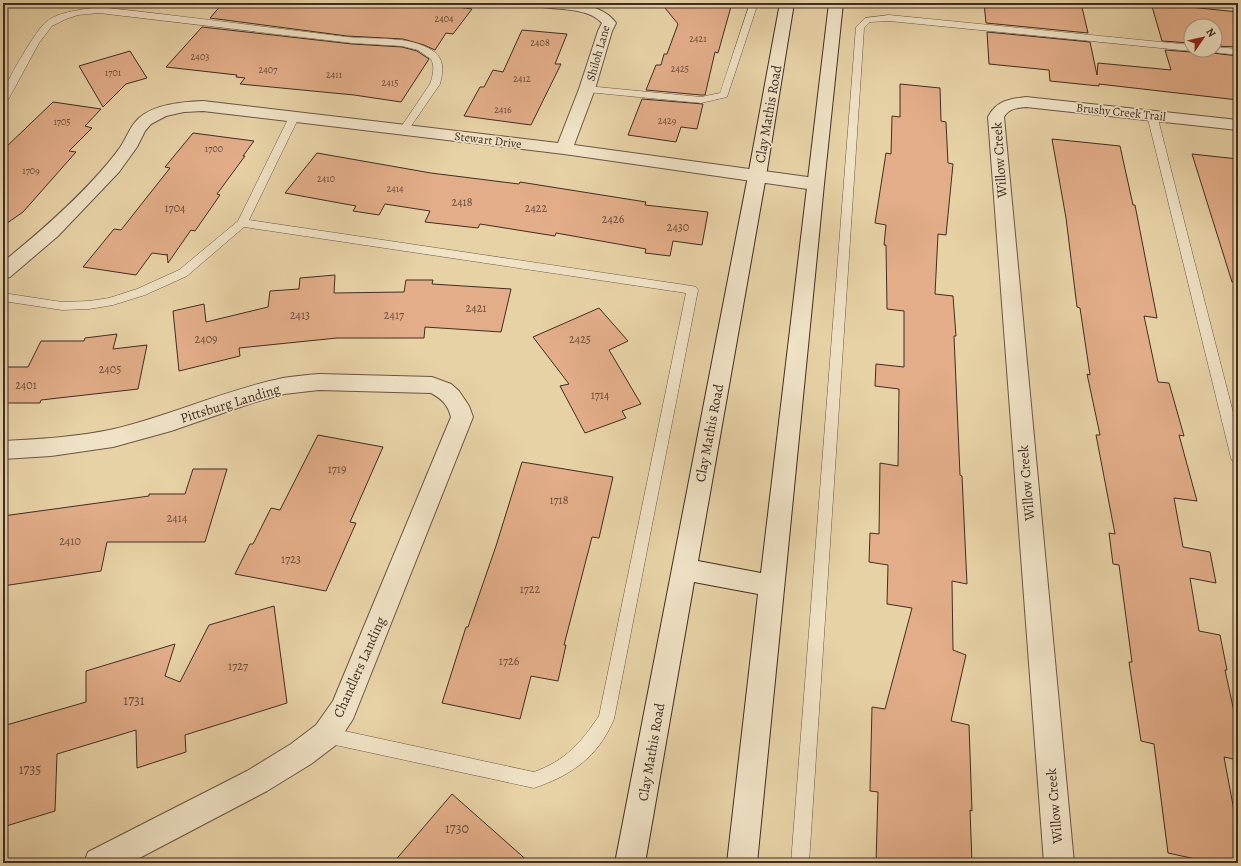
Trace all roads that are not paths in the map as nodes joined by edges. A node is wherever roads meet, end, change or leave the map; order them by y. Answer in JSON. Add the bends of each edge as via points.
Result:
{"nodes":[{"id":1,"x":543,"y":3,"type":"edge"},
{"id":2,"x":754,"y":3,"type":"edge"},
{"id":3,"x":787,"y":3,"type":"edge"},
{"id":4,"x":836,"y":3,"type":"edge"},
{"id":5,"x":1183,"y":47,"type":"edge"},
{"id":6,"x":1223,"y":51,"type":"edge"},
{"id":7,"x":1238,"y":52,"type":"edge"},
{"id":8,"x":587,"y":89,"type":"junction"},
{"id":9,"x":3,"y":100,"type":"edge"},
{"id":10,"x":1004,"y":106,"type":"joint"},
{"id":11,"x":1152,"y":115,"type":"junction"},
{"id":12,"x":294,"y":117,"type":"junction"},
{"id":13,"x":1238,"y":125,"type":"edge"},
{"id":14,"x":404,"y":130,"type":"junction"},
{"id":15,"x":564,"y":149,"type":"junction"},
{"id":16,"x":757,"y":176,"type":"junction"},
{"id":17,"x":815,"y":184,"type":"junction"},
{"id":18,"x":242,"y":223,"type":"junction"},
{"id":19,"x":3,"y":272,"type":"edge"},
{"id":20,"x":3,"y":297,"type":"edge"},
{"id":21,"x":456,"y":400,"type":"joint"},
{"id":22,"x":3,"y":450,"type":"edge"},
{"id":23,"x":1238,"y":458,"type":"edge"},
{"id":24,"x":684,"y":569,"type":"junction"},
{"id":25,"x":772,"y":586,"type":"junction"},
{"id":26,"x":326,"y":735,"type":"junction"},
{"id":27,"x":100,"y":863,"type":"edge"},
{"id":28,"x":630,"y":863,"type":"edge"},
{"id":29,"x":742,"y":863,"type":"edge"},
{"id":30,"x":800,"y":863,"type":"edge"},
{"id":31,"x":1059,"y":863,"type":"edge"}],
"edges":[{"from":1,"to":8,"type":"street","name":"Shiloh Lane","via":[[591,11],[607,18],[609,23]]},
{"from":2,"to":8,"type":"lane","via":[[724,95],[701,100]]},
{"from":3,"to":16,"type":"street","name":"Clay Mathis Road"},
{"from":4,"to":17,"type":"street"},
{"from":5,"to":30,"type":"lane","via":[[889,18],[868,20],[860,27]]},
{"from":6,"to":7,"type":"lane"},
{"from":8,"to":15,"type":"street","name":"Shiloh Lane"},
{"from":9,"to":14,"type":"lane","via":[[35,43],[49,24],[76,13],[99,10],[365,42],[412,45],[429,52],[439,67],[435,84]]},
{"from":10,"to":11,"type":"street","name":"Brushy Creek Trail","via":[[1026,102]]},
{"from":10,"to":31,"type":"street","name":"Willow Creek","via":[[996,117],[996,128]]},
{"from":11,"to":13,"type":"street","name":"Brushy Creek Trail"},
{"from":11,"to":23,"type":"lane"},
{"from":12,"to":14,"type":"street","name":"Stewart Drive"},
{"from":12,"to":18,"type":"lane"},
{"from":12,"to":19,"type":"street","name":"Stewart Drive","via":[[203,106],[161,112],[145,121],[113,168],[52,232]]},
{"from":14,"to":15,"type":"street","name":"Stewart Drive"},
{"from":15,"to":16,"type":"street","name":"Stewart Drive"},
{"from":16,"to":17,"type":"street","name":"Stewart Drive"},
{"from":16,"to":24,"type":"street","name":"Clay Mathis Road"},
{"from":17,"to":25,"type":"street"},
{"from":18,"to":20,"type":"lane","via":[[183,273],[141,292],[109,302],[62,306]]},
{"from":18,"to":26,"type":"lane","via":[[692,290],[606,719],[585,750],[554,774],[534,780]]},
{"from":21,"to":22,"type":"street","name":"Pittsburg Landing","via":[[442,388],[416,384],[319,382],[284,386],[249,395],[113,438],[51,447]]},
{"from":21,"to":26,"type":"street","name":"Chandlers Landing","via":[[461,408],[462,417],[343,710]]},
{"from":24,"to":25,"type":"street"},
{"from":24,"to":28,"type":"street","name":"Clay Mathis Road"},
{"from":25,"to":29,"type":"street"},
{"from":26,"to":27,"type":"street","name":"Chandlers Landing","via":[[301,754],[256,781]]}]}
